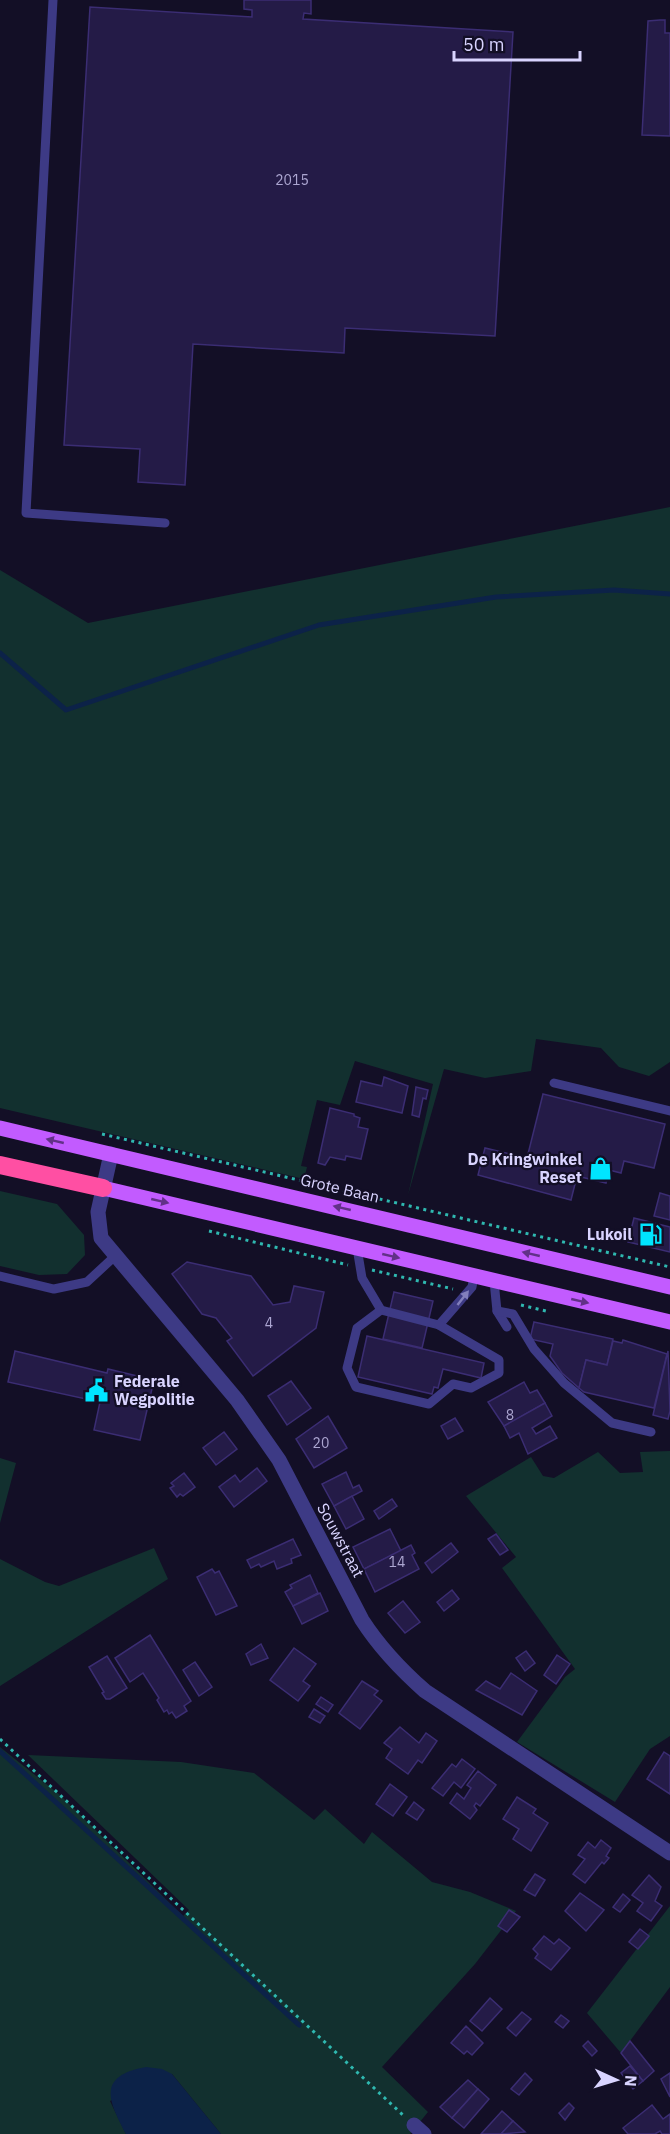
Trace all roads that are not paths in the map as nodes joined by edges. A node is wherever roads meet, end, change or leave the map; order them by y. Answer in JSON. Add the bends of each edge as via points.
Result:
{"nodes":[{"id":1,"x":53,"y":0,"type":"edge"},
{"id":2,"x":165,"y":522,"type":"dead end"},
{"id":3,"x":554,"y":1083,"type":"dead end"},
{"id":4,"x":670,"y":1111,"type":"edge"},
{"id":5,"x":0,"y":1128,"type":"edge"},
{"id":6,"x":111,"y":1154,"type":"junction"},
{"id":7,"x":0,"y":1165,"type":"edge"},
{"id":8,"x":103,"y":1188,"type":"junction"},
{"id":9,"x":357,"y":1248,"type":"junction"},
{"id":10,"x":114,"y":1257,"type":"junction"},
{"id":11,"x":0,"y":1276,"type":"edge"},
{"id":12,"x":474,"y":1276,"type":"junction"},
{"id":13,"x":494,"y":1281,"type":"junction"},
{"id":14,"x":670,"y":1287,"type":"edge"},
{"id":15,"x":381,"y":1310,"type":"junction"},
{"id":16,"x":497,"y":1311,"type":"junction"},
{"id":17,"x":670,"y":1322,"type":"edge"},
{"id":18,"x":439,"y":1325,"type":"junction"},
{"id":19,"x":507,"y":1327,"type":"dead end"},
{"id":20,"x":651,"y":1431,"type":"dead end"},
{"id":21,"x":670,"y":1853,"type":"edge"}],
"edges":[{"from":1,"to":2,"type":"lane","via":[[26,513]]},
{"from":3,"to":4,"type":"lane"},
{"from":6,"to":5,"type":"main road","name":"Grote Baan","one_way":true},
{"from":6,"to":8,"type":"street","name":"Souwstraat"},
{"from":14,"to":6,"type":"main road","name":"Grote Baan","one_way":true},
{"from":7,"to":8,"type":"highway"},
{"from":8,"to":9,"type":"main road","one_way":true},
{"from":8,"to":10,"type":"street","name":"Souwstraat","via":[[98,1212],[101,1238]]},
{"from":9,"to":12,"type":"main road","one_way":true},
{"from":9,"to":15,"type":"lane","via":[[362,1278]]},
{"from":10,"to":11,"type":"lane","via":[[87,1282],[54,1289]]},
{"from":10,"to":21,"type":"street","name":"Souwstraat","via":[[237,1400],[279,1460],[362,1620],[392,1661],[425,1691]]},
{"from":12,"to":13,"type":"main road"},
{"from":18,"to":12,"type":"lane","one_way":true,"via":[[468,1292]]},
{"from":13,"to":16,"type":"lane"},
{"from":13,"to":17,"type":"main road","one_way":true},
{"from":15,"to":18,"type":"lane"},
{"from":15,"to":18,"type":"lane","via":[[357,1328],[347,1368],[356,1387],[429,1404],[453,1384],[471,1388],[499,1373],[499,1360]]},
{"from":16,"to":19,"type":"lane"},
{"from":16,"to":20,"type":"lane","via":[[513,1314],[549,1368],[612,1423]]}]}
